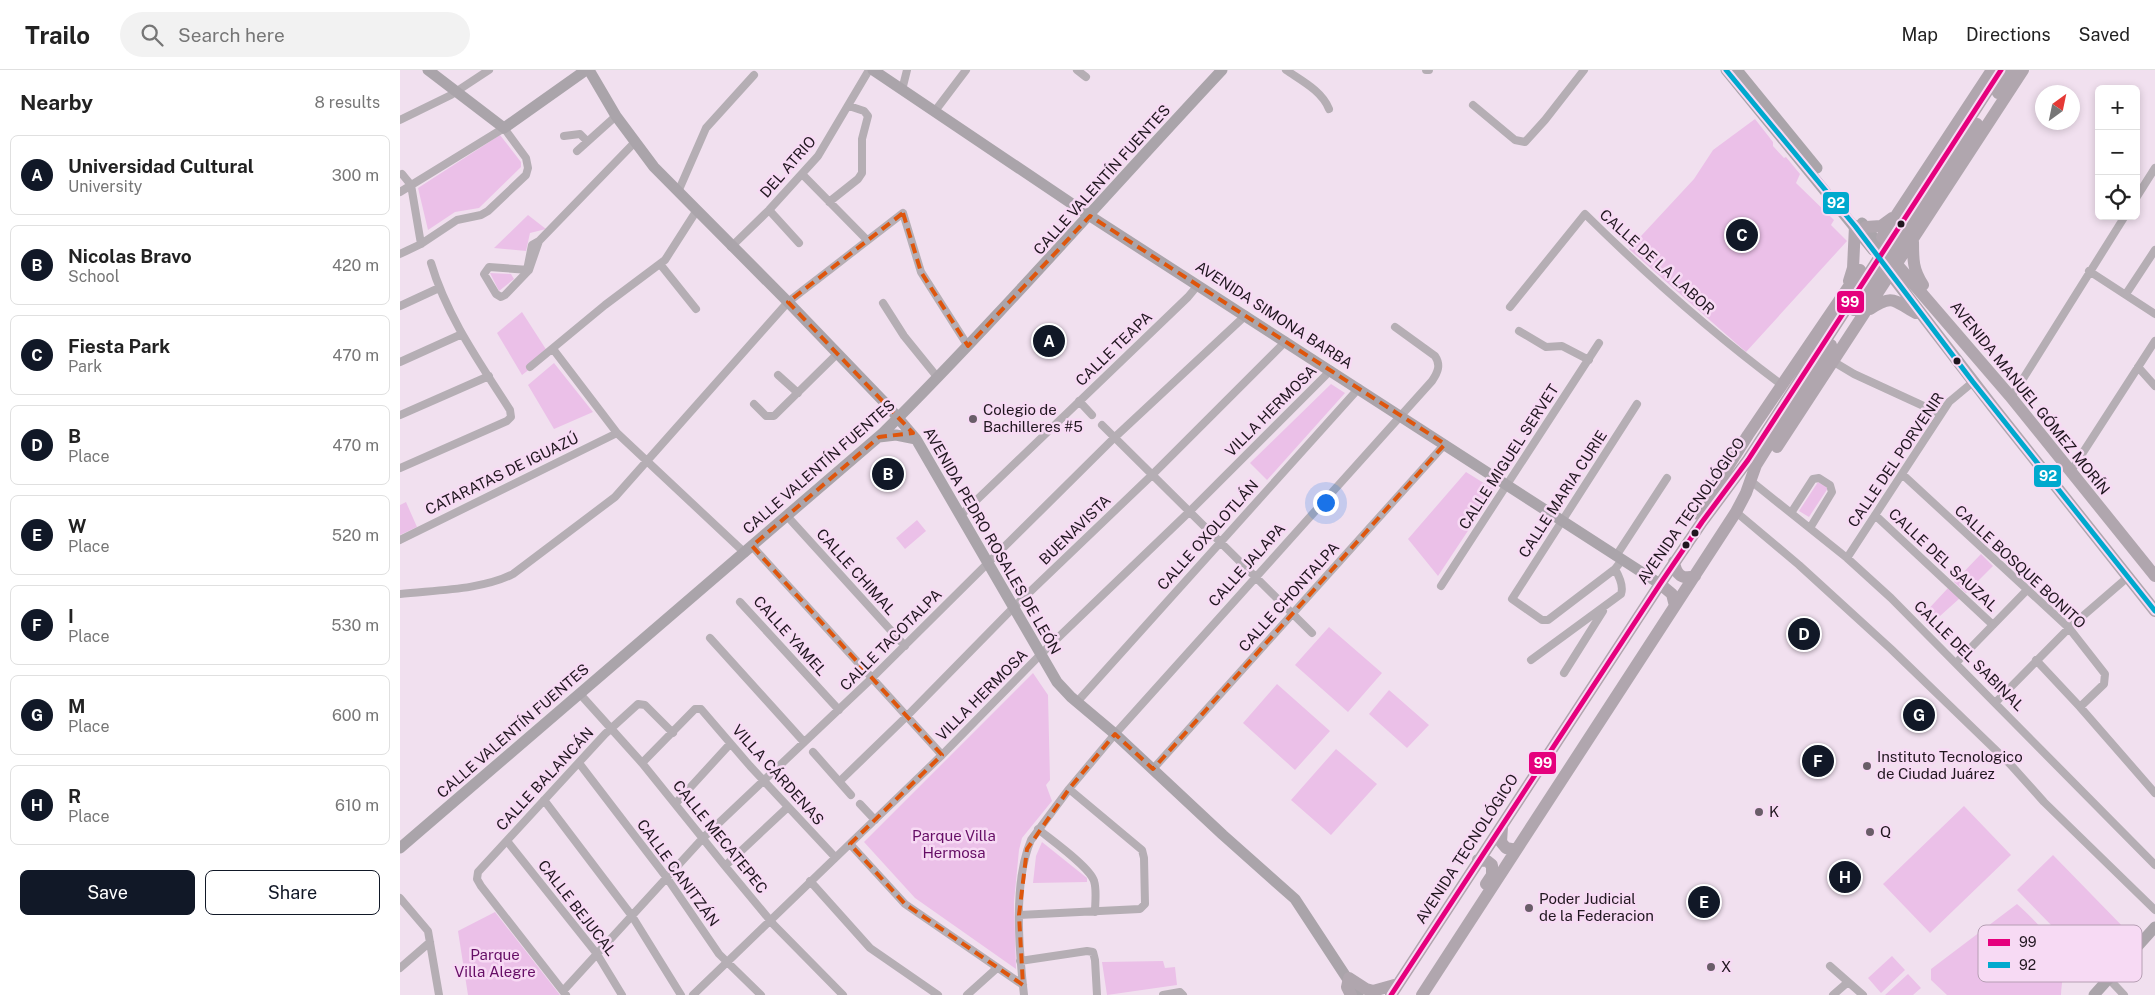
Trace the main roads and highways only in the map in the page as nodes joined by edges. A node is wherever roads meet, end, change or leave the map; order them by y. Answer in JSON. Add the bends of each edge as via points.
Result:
{"nodes":[{"id":1,"x":428,"y":70,"type":"edge"},
{"id":2,"x":587,"y":70,"type":"edge"},
{"id":3,"x":873,"y":70,"type":"edge"},
{"id":4,"x":1222,"y":70,"type":"edge"},
{"id":5,"x":1726,"y":70,"type":"edge"},
{"id":6,"x":1737,"y":70,"type":"edge"},
{"id":7,"x":2023,"y":70,"type":"edge"},
{"id":8,"x":2002,"y":73,"type":"edge"},
{"id":9,"x":1090,"y":216,"type":"junction"},
{"id":10,"x":1894,"y":216,"type":"junction"},
{"id":11,"x":1860,"y":227,"type":"junction"},
{"id":12,"x":1913,"y":240,"type":"junction"},
{"id":13,"x":1878,"y":243,"type":"junction"},
{"id":14,"x":1906,"y":251,"type":"junction"},
{"id":15,"x":1864,"y":264,"type":"junction"},
{"id":16,"x":1891,"y":273,"type":"junction"},
{"id":17,"x":1846,"y":289,"type":"junction"},
{"id":18,"x":1928,"y":299,"type":"junction"},
{"id":19,"x":1868,"y":310,"type":"junction"},
{"id":20,"x":1924,"y":317,"type":"junction"},
{"id":21,"x":914,"y":403,"type":"junction"},
{"id":22,"x":887,"y":405,"type":"junction"},
{"id":23,"x":899,"y":418,"type":"junction"},
{"id":24,"x":882,"y":434,"type":"junction"},
{"id":25,"x":916,"y":439,"type":"junction"},
{"id":26,"x":1752,"y":462,"type":"junction"},
{"id":27,"x":2070,"y":471,"type":"junction"},
{"id":28,"x":2048,"y":476,"type":"junction"},
{"id":29,"x":1751,"y":481,"type":"junction"},
{"id":30,"x":2091,"y":496,"type":"junction"},
{"id":31,"x":2070,"y":503,"type":"junction"},
{"id":32,"x":1674,"y":562,"type":"junction"},
{"id":33,"x":1695,"y":576,"type":"junction"},
{"id":34,"x":2155,"y":576,"type":"edge"},
{"id":35,"x":1660,"y":584,"type":"junction"},
{"id":36,"x":1675,"y":606,"type":"junction"},
{"id":37,"x":2155,"y":611,"type":"edge"},
{"id":38,"x":1502,"y":824,"type":"junction"},
{"id":39,"x":400,"y":848,"type":"edge"},
{"id":40,"x":1516,"y":850,"type":"junction"},
{"id":41,"x":1478,"y":860,"type":"junction"},
{"id":42,"x":2155,"y":927,"type":"edge"},
{"id":43,"x":2142,"y":942,"type":"edge"},
{"id":44,"x":1444,"y":960,"type":"junction"},
{"id":45,"x":1349,"y":978,"type":"junction"},
{"id":46,"x":2106,"y":982,"type":"edge"},
{"id":47,"x":1394,"y":990,"type":"edge"},
{"id":48,"x":1351,"y":995,"type":"edge"},
{"id":49,"x":1358,"y":995,"type":"edge"},
{"id":50,"x":1422,"y":995,"type":"edge"},
{"id":51,"x":2094,"y":995,"type":"edge"}],
"edges":[{"from":1,"to":2,"type":"main road","via":[[504,128]]},
{"from":2,"to":22,"type":"main road","name":"AVENIDA PEDRO ROSALES DE LEÓN","via":[[654,167]]},
{"from":3,"to":9,"type":"main road","name":"AVENIDA SIMONA BARBA"},
{"from":4,"to":9,"type":"main road","name":"CALLE VALENTÍN FUENTES"},
{"from":5,"to":11,"type":"main road"},
{"from":6,"to":11,"type":"main road"},
{"from":7,"to":12,"type":"main road"},
{"from":8,"to":10,"type":"main road"},
{"from":8,"to":26,"type":"main road","name":"AVENIDA TECNOLÓGICO","via":[[1850,315]]},
{"from":9,"to":21,"type":"main road","name":"CALLE VALENTÍN FUENTES"},
{"from":9,"to":35,"type":"main road","name":"AVENIDA SIMONA BARBA","via":[[1508,485],[1618,561]]},
{"from":10,"to":11,"type":"main road","via":[[1881,226]]},
{"from":10,"to":13,"type":"main road"},
{"from":11,"to":13,"type":"main road"},
{"from":11,"to":17,"type":"main road"},
{"from":12,"to":14,"type":"main road"},
{"from":12,"to":18,"type":"main road","via":[[1913,265]]},
{"from":13,"to":14,"type":"main road","via":[[1893,250]]},
{"from":13,"to":15,"type":"main road"},
{"from":13,"to":16,"type":"main road","name":"AVENIDA MANUEL GÓMEZ MORÍN"},
{"from":14,"to":16,"type":"main road"},
{"from":15,"to":16,"type":"main road","via":[[1881,266],[1884,272]]},
{"from":15,"to":17,"type":"main road"},
{"from":16,"to":18,"type":"main road","name":"AVENIDA MANUEL GÓMEZ MORÍN"},
{"from":16,"to":19,"type":"main road"},
{"from":16,"to":20,"type":"main road","name":"AVENIDA MANUEL GÓMEZ MORÍN"},
{"from":17,"to":35,"type":"main road","via":[[1668,561]]},
{"from":18,"to":27,"type":"main road","name":"AVENIDA MANUEL GÓMEZ MORÍN"},
{"from":19,"to":20,"type":"main road","via":[[1879,302],[1895,300]]},
{"from":19,"to":29,"type":"main road"},
{"from":20,"to":28,"type":"main road","name":"AVENIDA MANUEL GÓMEZ MORÍN"},
{"from":21,"to":23,"type":"main road","name":"CALLE VALENTÍN FUENTES"},
{"from":21,"to":25,"type":"main road","via":[[912,428]]},
{"from":22,"to":23,"type":"main road","name":"AVENIDA PEDRO ROSALES DE LEÓN"},
{"from":22,"to":24,"type":"main road","via":[[888,423]]},
{"from":23,"to":24,"type":"main road","name":"CALLE VALENTÍN FUENTES"},
{"from":23,"to":25,"type":"main road","name":"AVENIDA PEDRO ROSALES DE LEÓN"},
{"from":24,"to":25,"type":"main road"},
{"from":24,"to":39,"type":"main road","name":"CALLE VALENTÍN FUENTES"},
{"from":25,"to":45,"type":"main road","name":"AVENIDA PEDRO ROSALES DE LEÓN","via":[[1057,682],[1295,899]]},
{"from":26,"to":29,"type":"main road","name":"AVENIDA TECNOLÓGICO"},
{"from":26,"to":32,"type":"main road","name":"AVENIDA TECNOLÓGICO"},
{"from":27,"to":28,"type":"main road","via":[[2061,478]]},
{"from":27,"to":30,"type":"main road","name":"AVENIDA MANUEL GÓMEZ MORÍN"},
{"from":28,"to":31,"type":"main road","name":"AVENIDA MANUEL GÓMEZ MORÍN"},
{"from":29,"to":33,"type":"main road","name":"AVENIDA TECNOLÓGICO","via":[[1736,512]]},
{"from":30,"to":31,"type":"main road","via":[[2078,496]]},
{"from":30,"to":34,"type":"main road","name":"AVENIDA MANUEL GÓMEZ MORÍN"},
{"from":31,"to":37,"type":"main road","name":"AVENIDA MANUEL GÓMEZ MORÍN"},
{"from":32,"to":33,"type":"main road","via":[[1681,577]]},
{"from":32,"to":35,"type":"main road","name":"AVENIDA TECNOLÓGICO"},
{"from":33,"to":36,"type":"main road","name":"AVENIDA TECNOLÓGICO"},
{"from":35,"to":36,"type":"main road","via":[[1672,594]]},
{"from":35,"to":38,"type":"main road","name":"AVENIDA TECNOLÓGICO"},
{"from":36,"to":40,"type":"main road","name":"AVENIDA TECNOLÓGICO"},
{"from":38,"to":40,"type":"main road","via":[[1500,842],[1506,848]]},
{"from":38,"to":41,"type":"main road","name":"AVENIDA TECNOLÓGICO"},
{"from":40,"to":44,"type":"main road","name":"AVENIDA TECNOLÓGICO"},
{"from":41,"to":44,"type":"main road","via":[[1492,864],[1492,876],[1451,937]]},
{"from":41,"to":47,"type":"main road","name":"AVENIDA TECNOLÓGICO"},
{"from":42,"to":43,"type":"main road"},
{"from":44,"to":50,"type":"main road","name":"AVENIDA TECNOLÓGICO"},
{"from":45,"to":47,"type":"main road","via":[[1373,991]]},
{"from":45,"to":48,"type":"main road","via":[[1347,987]]},
{"from":45,"to":49,"type":"main road","name":"AVENIDA PEDRO ROSALES DE LEÓN"},
{"from":46,"to":51,"type":"main road"}]}
